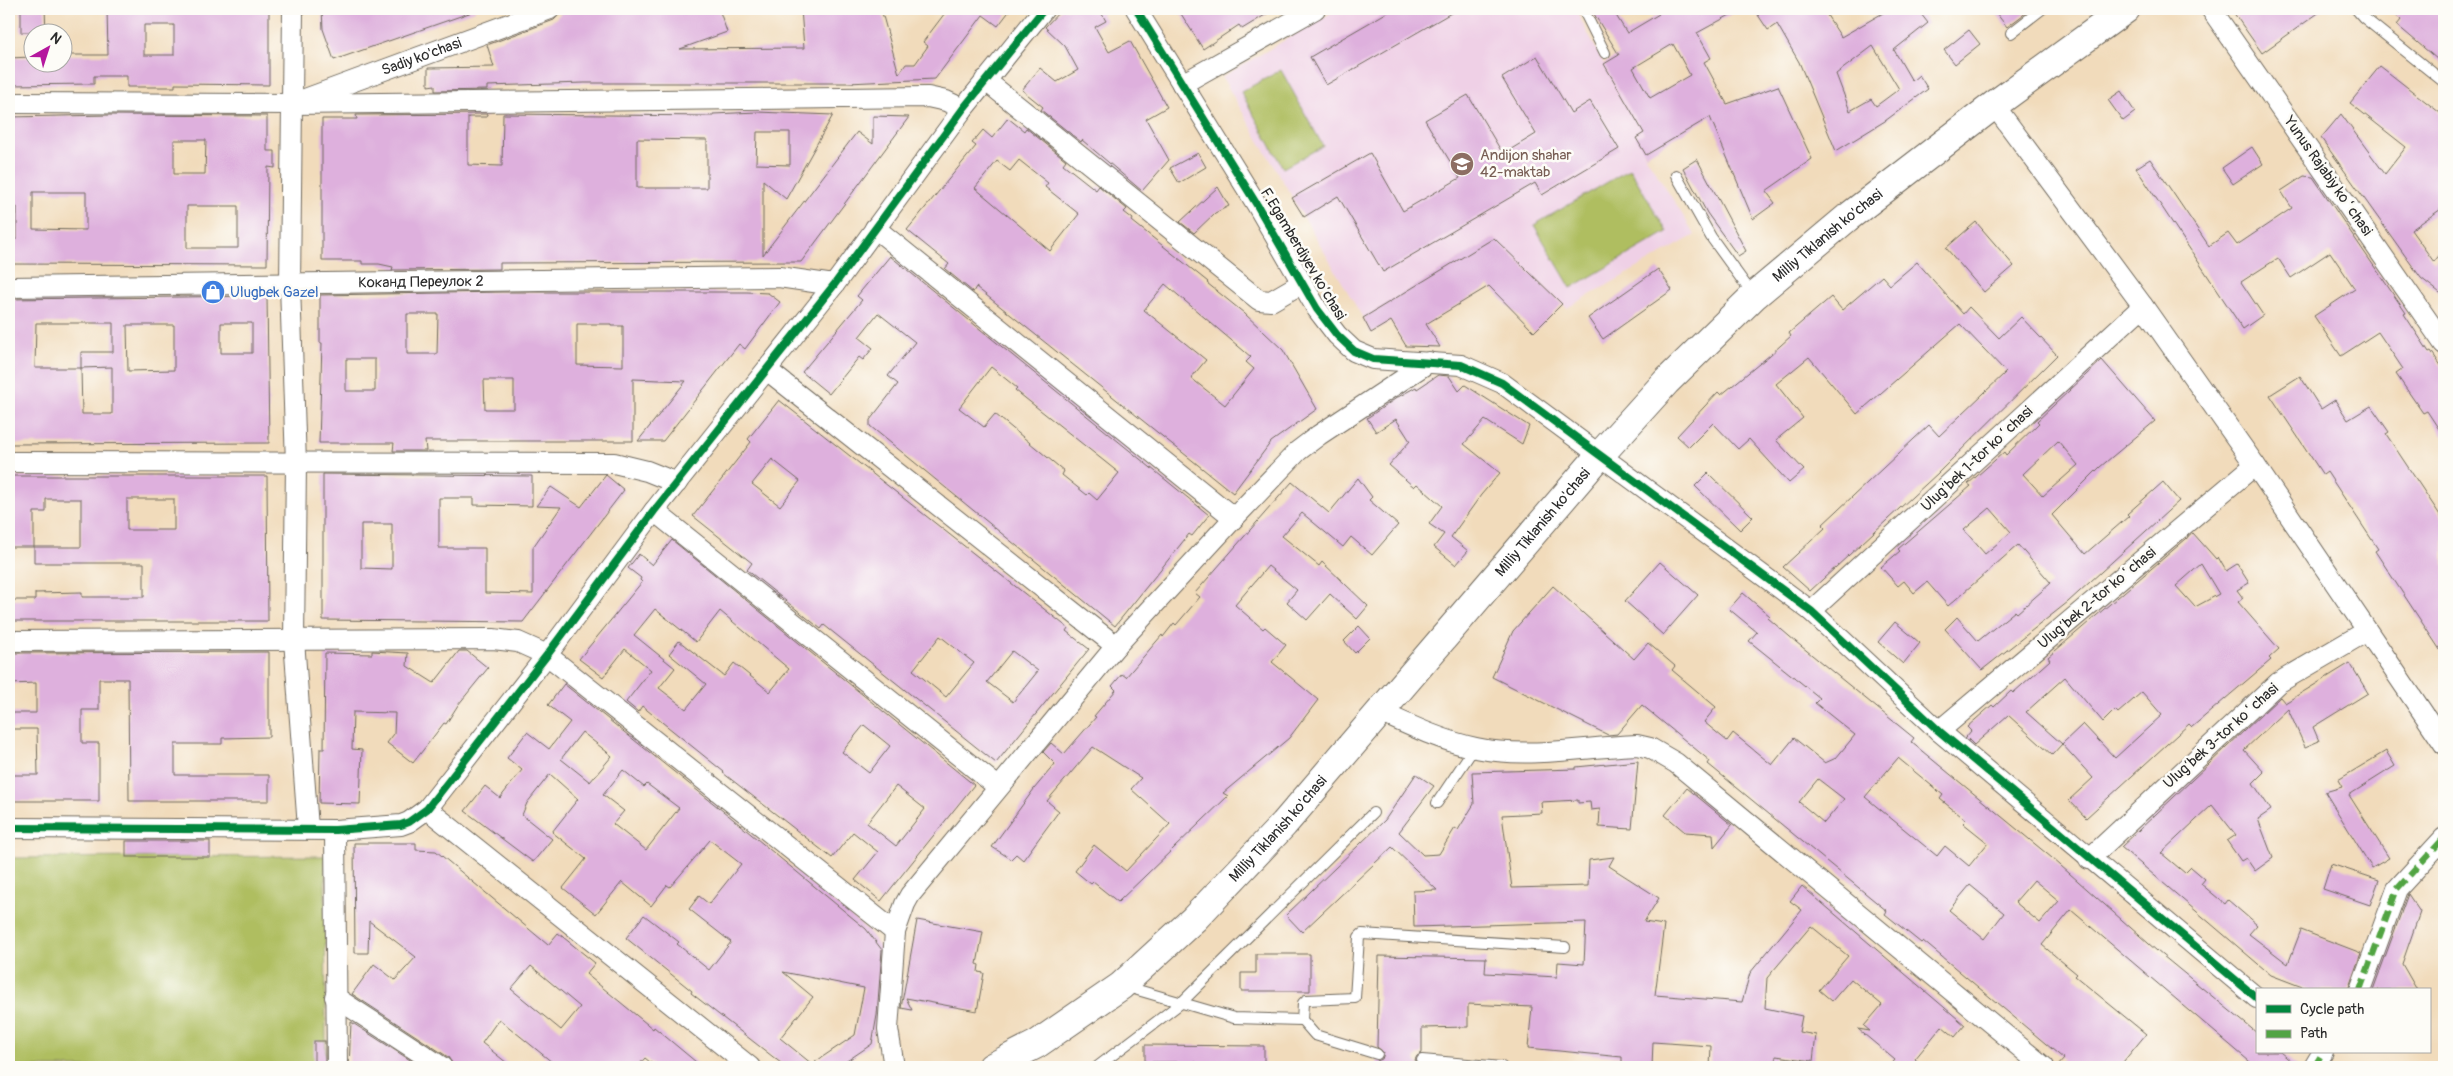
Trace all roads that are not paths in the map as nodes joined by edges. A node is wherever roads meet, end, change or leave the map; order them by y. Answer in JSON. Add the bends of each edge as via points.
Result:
{"nodes":[{"id":1,"x":292,"y":9,"type":"edge"},
{"id":2,"x":550,"y":9,"type":"edge"},
{"id":3,"x":1044,"y":9,"type":"edge"},
{"id":4,"x":1136,"y":9,"type":"edge"},
{"id":5,"x":1315,"y":9,"type":"edge"},
{"id":6,"x":1583,"y":9,"type":"edge"},
{"id":7,"x":2042,"y":9,"type":"edge"},
{"id":8,"x":2126,"y":9,"type":"edge"},
{"id":9,"x":2211,"y":9,"type":"edge"},
{"id":10,"x":2356,"y":9,"type":"edge"},
{"id":11,"x":2012,"y":33,"type":"dead end"},
{"id":12,"x":1606,"y":53,"type":"dead end"},
{"id":13,"x":986,"y":80,"type":"junction"},
{"id":14,"x":2444,"y":82,"type":"edge"},
{"id":15,"x":1182,"y":84,"type":"junction"},
{"id":16,"x":9,"y":103,"type":"edge"},
{"id":17,"x":291,"y":104,"type":"junction"},
{"id":18,"x":1994,"y":105,"type":"junction"},
{"id":19,"x":963,"y":109,"type":"junction"},
{"id":20,"x":1676,"y":175,"type":"dead end"},
{"id":21,"x":875,"y":228,"type":"junction"},
{"id":22,"x":1302,"y":283,"type":"junction"},
{"id":23,"x":834,"y":284,"type":"junction"},
{"id":24,"x":290,"y":285,"type":"junction"},
{"id":25,"x":9,"y":287,"type":"edge"},
{"id":26,"x":1754,"y":296,"type":"junction"},
{"id":27,"x":2143,"y":306,"type":"junction"},
{"id":28,"x":2444,"y":344,"type":"edge"},
{"id":29,"x":1429,"y":362,"type":"junction"},
{"id":30,"x":767,"y":370,"type":"junction"},
{"id":31,"x":1600,"y":455,"type":"junction"},
{"id":32,"x":9,"y":462,"type":"edge"},
{"id":33,"x":296,"y":464,"type":"junction"},
{"id":34,"x":2255,"y":465,"type":"junction"},
{"id":35,"x":677,"y":483,"type":"junction"},
{"id":36,"x":654,"y":511,"type":"junction"},
{"id":37,"x":1234,"y":518,"type":"junction"},
{"id":38,"x":1810,"y":611,"type":"junction"},
{"id":39,"x":2367,"y":632,"type":"junction"},
{"id":40,"x":294,"y":640,"type":"junction"},
{"id":41,"x":9,"y":641,"type":"edge"},
{"id":42,"x":1116,"y":646,"type":"junction"},
{"id":43,"x":547,"y":655,"type":"junction"},
{"id":44,"x":1378,"y":712,"type":"junction"},
{"id":45,"x":1939,"y":731,"type":"junction"},
{"id":46,"x":2444,"y":744,"type":"edge"},
{"id":47,"x":1474,"y":748,"type":"junction"},
{"id":48,"x":998,"y":787,"type":"junction"},
{"id":49,"x":1438,"y":803,"type":"dead end"},
{"id":50,"x":427,"y":809,"type":"junction"},
{"id":51,"x":1373,"y":813,"type":"dead end"},
{"id":52,"x":9,"y":828,"type":"edge"},
{"id":53,"x":308,"y":828,"type":"junction"},
{"id":54,"x":335,"y":830,"type":"junction"},
{"id":55,"x":2444,"y":838,"type":"edge"},
{"id":56,"x":2089,"y":859,"type":"junction"},
{"id":57,"x":895,"y":932,"type":"junction"},
{"id":58,"x":1565,"y":947,"type":"dead end"},
{"id":59,"x":1121,"y":986,"type":"junction"},
{"id":60,"x":2361,"y":988,"type":"edge"},
{"id":61,"x":335,"y":997,"type":"junction"},
{"id":62,"x":2256,"y":997,"type":"edge"},
{"id":63,"x":1181,"y":1002,"type":"junction"},
{"id":64,"x":1302,"y":1020,"type":"junction"},
{"id":65,"x":1377,"y":1054,"type":"dead end"},
{"id":66,"x":2322,"y":1054,"type":"edge"},
{"id":67,"x":1422,"y":1060,"type":"dead end"},
{"id":68,"x":337,"y":1067,"type":"edge"},
{"id":69,"x":442,"y":1067,"type":"edge"},
{"id":70,"x":750,"y":1067,"type":"edge"},
{"id":71,"x":894,"y":1067,"type":"edge"},
{"id":72,"x":992,"y":1067,"type":"edge"},
{"id":73,"x":1098,"y":1067,"type":"edge"},
{"id":74,"x":1502,"y":1067,"type":"edge"},
{"id":75,"x":2044,"y":1067,"type":"edge"},
{"id":76,"x":2314,"y":1067,"type":"edge"}],
"edges":[{"from":1,"to":17,"type":"street"},
{"from":2,"to":17,"type":"street","name":"Sadiy ko'chasi"},
{"from":3,"to":13,"type":"street"},
{"from":4,"to":15,"type":"street","name":"F.Egamberdiyev kо‘chasi"},
{"from":5,"to":15,"type":"street"},
{"from":6,"to":12,"type":"lane"},
{"from":7,"to":11,"type":"lane"},
{"from":8,"to":18,"type":"main road","name":"Milliy Tiklanish ko'chasi"},
{"from":9,"to":28,"type":"street","name":"Yunus Rajabiy koʻchasi"},
{"from":10,"to":14,"type":"lane"},
{"from":13,"to":19,"type":"street"},
{"from":13,"to":22,"type":"street","via":[[1259,300],[1272,301]]},
{"from":15,"to":22,"type":"street","name":"F.Egamberdiyev kо‘chasi"},
{"from":16,"to":17,"type":"street"},
{"from":17,"to":19,"type":"street","via":[[928,97]]},
{"from":17,"to":24,"type":"street"},
{"from":18,"to":26,"type":"main road","name":"Milliy Tiklanish ko'chasi","via":[[1847,218]]},
{"from":18,"to":27,"type":"street"},
{"from":19,"to":21,"type":"street"},
{"from":20,"to":26,"type":"lane","via":[[1711,237]]},
{"from":21,"to":23,"type":"street"},
{"from":21,"to":37,"type":"street"},
{"from":22,"to":29,"type":"street","name":"F.Egamberdiyev kо‘chasi","via":[[1337,336],[1354,351],[1373,359]]},
{"from":23,"to":24,"type":"street","name":"Коканд Πереулок 2","via":[[779,278]]},
{"from":23,"to":30,"type":"street"},
{"from":24,"to":25,"type":"street","name":"Коканд Πереулок 2"},
{"from":24,"to":33,"type":"street"},
{"from":26,"to":31,"type":"main road","name":"Milliy Tiklanish ko'chasi","via":[[1666,382]]},
{"from":27,"to":34,"type":"street"},
{"from":27,"to":38,"type":"street","name":"Ulug‘bek 1-tor koʻchasi"},
{"from":29,"to":31,"type":"street","name":"F.Egamberdiyev kо‘chasi","via":[[1462,365],[1502,383]]},
{"from":29,"to":37,"type":"street","via":[[1298,451]]},
{"from":30,"to":35,"type":"street"},
{"from":30,"to":42,"type":"street"},
{"from":31,"to":38,"type":"street","name":"F.Egamberdiyev kо‘chasi"},
{"from":31,"to":44,"type":"main road","name":"Milliy Tiklanish ko'chasi"},
{"from":32,"to":33,"type":"street"},
{"from":33,"to":35,"type":"street","via":[[614,463],[648,471]]},
{"from":33,"to":40,"type":"street"},
{"from":34,"to":39,"type":"street"},
{"from":34,"to":45,"type":"street","name":"Ulug‘bek 2-tor koʻchasi"},
{"from":35,"to":36,"type":"street"},
{"from":36,"to":43,"type":"street"},
{"from":36,"to":48,"type":"street"},
{"from":37,"to":42,"type":"street"},
{"from":38,"to":45,"type":"street","name":"F.Egamberdiyev kо‘chasi"},
{"from":39,"to":46,"type":"street"},
{"from":39,"to":56,"type":"street","name":"Ulug‘bek 3-tor koʻchasi","via":[[2278,683]]},
{"from":40,"to":41,"type":"street"},
{"from":40,"to":43,"type":"street","via":[[492,639],[518,642]]},
{"from":40,"to":53,"type":"street"},
{"from":42,"to":48,"type":"street"},
{"from":43,"to":50,"type":"street"},
{"from":43,"to":57,"type":"street"},
{"from":44,"to":47,"type":"street"},
{"from":44,"to":59,"type":"main road","name":"Milliy Tiklanish ko'chasi","via":[[1284,824],[1194,919]]},
{"from":45,"to":56,"type":"street","name":"F.Egamberdiyev kо‘chasi"},
{"from":47,"to":49,"type":"lane"},
{"from":47,"to":75,"type":"street","via":[[1534,752],[1637,745],[1650,748],[1684,769]]},
{"from":48,"to":57,"type":"street","via":[[910,895]]},
{"from":50,"to":54,"type":"street","via":[[401,824]]},
{"from":50,"to":70,"type":"street"},
{"from":51,"to":63,"type":"lane"},
{"from":52,"to":53,"type":"street"},
{"from":53,"to":54,"type":"street"},
{"from":54,"to":61,"type":"street"},
{"from":55,"to":60,"type":"street","via":[[2396,889]]},
{"from":56,"to":62,"type":"street","name":"F.Egamberdiyev kо‘chasi"},
{"from":57,"to":71,"type":"street","via":[[888,1028]]},
{"from":58,"to":64,"type":"lane","via":[[1362,934],[1355,998],[1306,1000]]},
{"from":59,"to":63,"type":"lane"},
{"from":59,"to":72,"type":"main road","name":"Milliy Tiklanish ko'chasi","via":[[1037,1044]]},
{"from":61,"to":68,"type":"street"},
{"from":61,"to":69,"type":"street"},
{"from":63,"to":64,"type":"lane","via":[[1234,1018]]},
{"from":63,"to":73,"type":"lane"},
{"from":64,"to":65,"type":"lane","via":[[1316,1035]]},
{"from":66,"to":76,"type":"street"},
{"from":67,"to":74,"type":"lane"}]}
